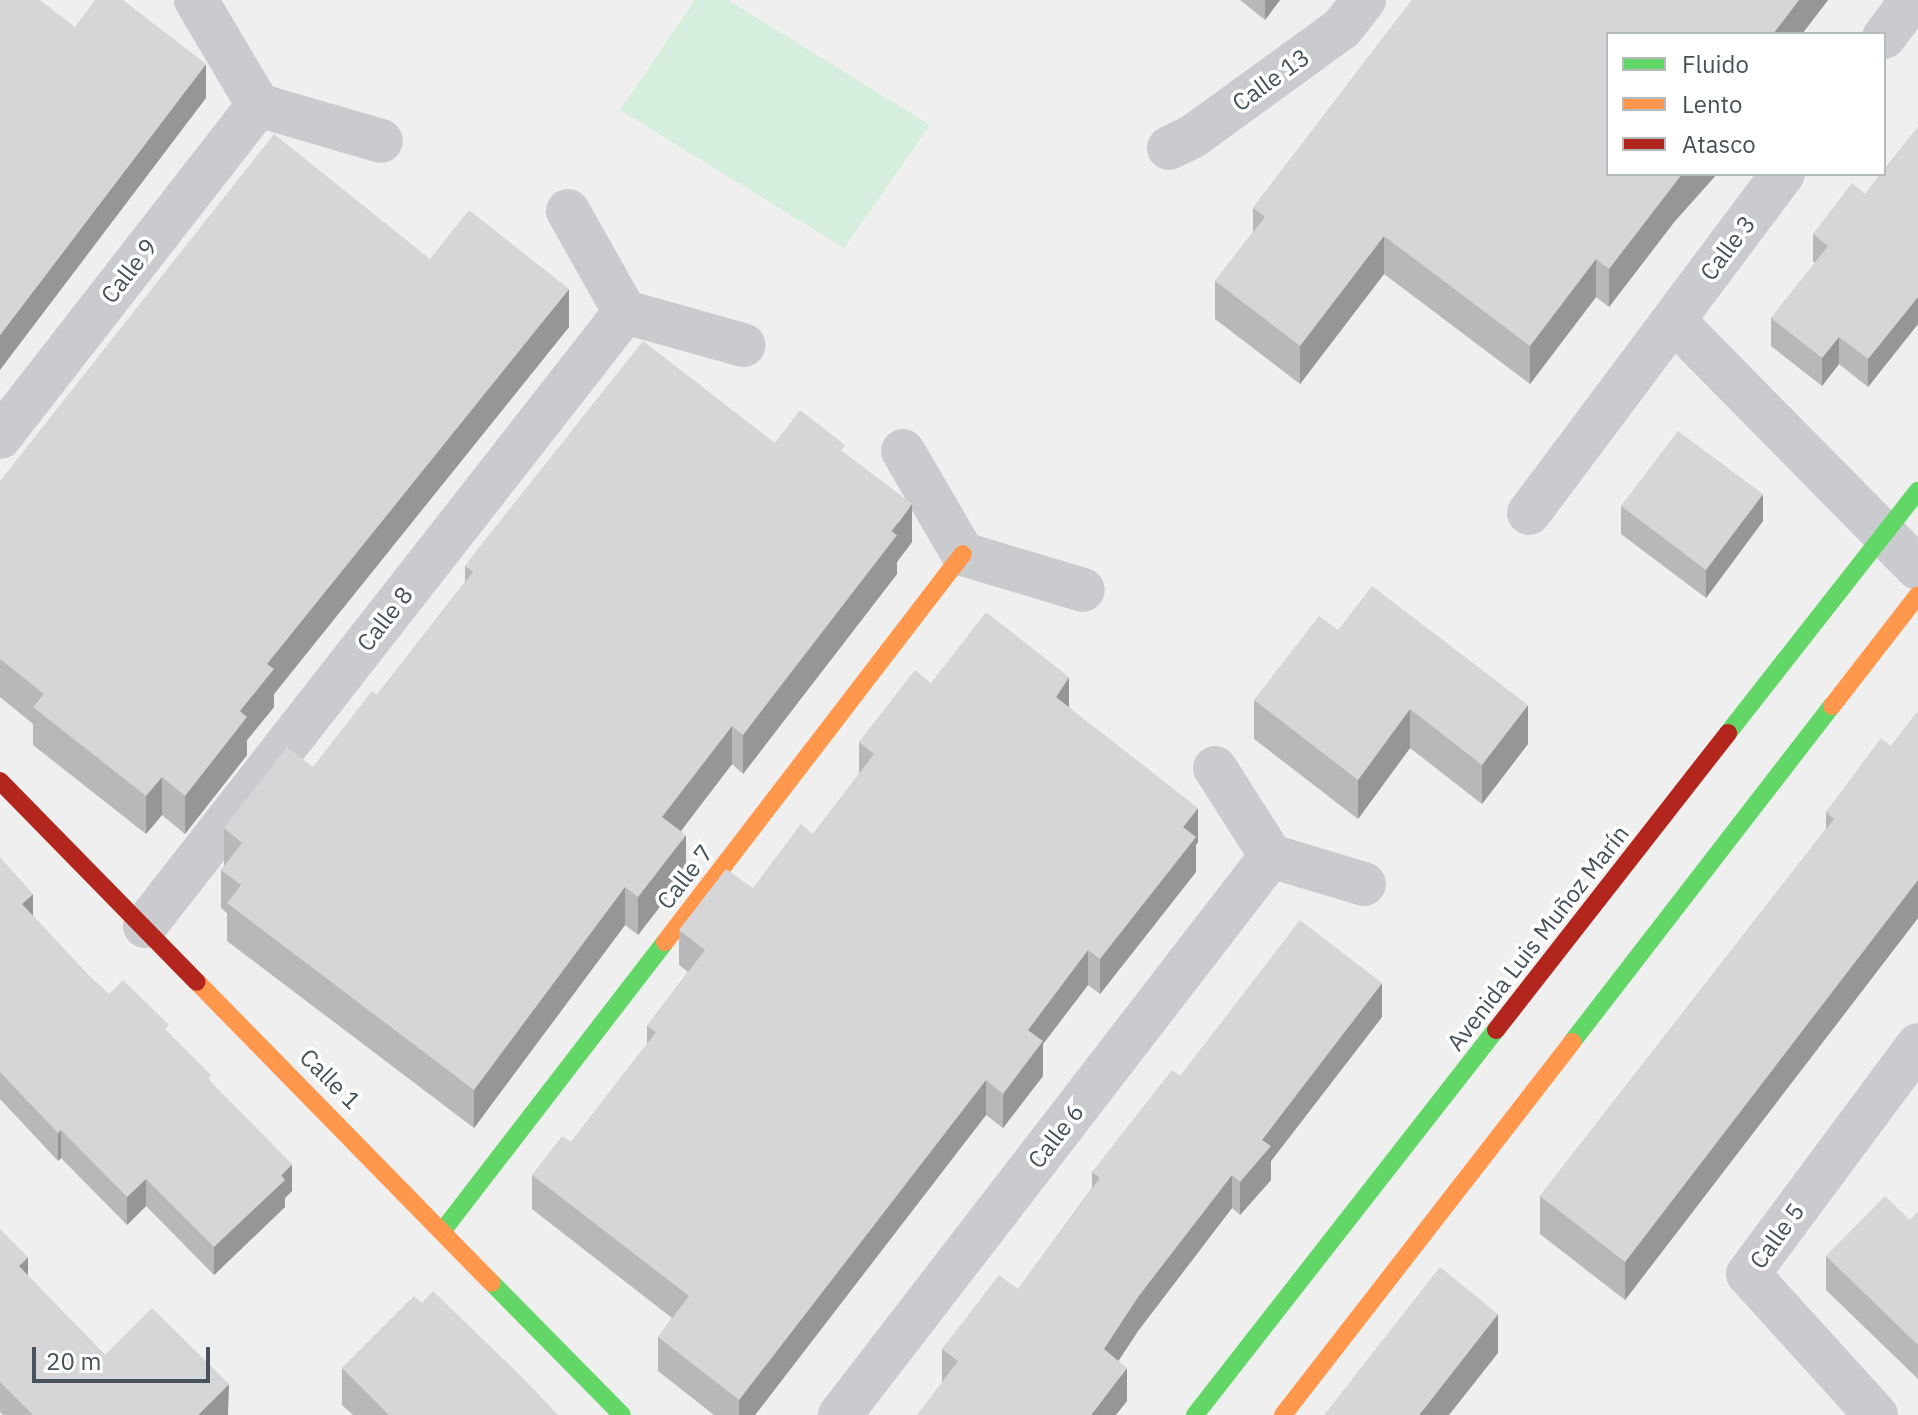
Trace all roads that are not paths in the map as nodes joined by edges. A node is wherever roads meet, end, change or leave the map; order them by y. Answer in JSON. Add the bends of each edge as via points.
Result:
{"nodes":[{"id":1,"x":196,"y":0,"type":"edge"},
{"id":2,"x":1364,"y":0,"type":"edge"},
{"id":3,"x":1912,"y":0,"type":"edge"},
{"id":4,"x":1886,"y":34,"type":"edge"},
{"id":5,"x":258,"y":105,"type":"junction"},
{"id":6,"x":381,"y":141,"type":"dead end"},
{"id":7,"x":1169,"y":148,"type":"dead end"},
{"id":8,"x":1782,"y":176,"type":"edge"},
{"id":9,"x":568,"y":211,"type":"dead end"},
{"id":10,"x":625,"y":312,"type":"junction"},
{"id":11,"x":1674,"y":321,"type":"junction"},
{"id":12,"x":743,"y":345,"type":"dead end"},
{"id":13,"x":0,"y":437,"type":"edge"},
{"id":14,"x":903,"y":451,"type":"dead end"},
{"id":15,"x":1918,"y":491,"type":"edge"},
{"id":16,"x":1529,"y":513,"type":"dead end"},
{"id":17,"x":1885,"y":534,"type":"junction"},
{"id":18,"x":963,"y":554,"type":"junction"},
{"id":19,"x":1918,"y":568,"type":"edge"},
{"id":20,"x":1083,"y":590,"type":"dead end"},
{"id":21,"x":1918,"y":595,"type":"edge"},
{"id":22,"x":1215,"y":768,"type":"dead end"},
{"id":23,"x":0,"y":781,"type":"edge"},
{"id":24,"x":1271,"y":856,"type":"junction"},
{"id":25,"x":1364,"y":884,"type":"dead end"},
{"id":26,"x":145,"y":926,"type":"junction"},
{"id":27,"x":1918,"y":1045,"type":"edge"},
{"id":28,"x":444,"y":1229,"type":"junction"},
{"id":29,"x":622,"y":1415,"type":"edge"},
{"id":30,"x":840,"y":1415,"type":"edge"},
{"id":31,"x":1195,"y":1415,"type":"edge"},
{"id":32,"x":1283,"y":1415,"type":"edge"},
{"id":33,"x":1876,"y":1415,"type":"edge"}],
"edges":[{"from":1,"to":5,"type":"street"},
{"from":2,"to":7,"type":"street","name":"Calle 13","via":[[1342,28],[1192,137]]},
{"from":3,"to":4,"type":"street"},
{"from":5,"to":6,"type":"street"},
{"from":5,"to":13,"type":"street","name":"Calle 9"},
{"from":8,"to":11,"type":"street","name":"Calle 3"},
{"from":9,"to":10,"type":"street"},
{"from":10,"to":12,"type":"street"},
{"from":10,"to":26,"type":"street","name":"Calle 8"},
{"from":11,"to":16,"type":"street","name":"Calle 3"},
{"from":11,"to":17,"type":"street"},
{"from":14,"to":18,"type":"street"},
{"from":15,"to":17,"type":"main road","name":"Avenida Luis Muñoz Marín"},
{"from":17,"to":19,"type":"street"},
{"from":17,"to":31,"type":"main road","name":"Avenida Luis Muñoz Marín"},
{"from":18,"to":20,"type":"street"},
{"from":18,"to":28,"type":"main road","name":"Calle 7"},
{"from":21,"to":32,"type":"main road"},
{"from":22,"to":24,"type":"street"},
{"from":23,"to":26,"type":"main road","name":"Calle 1"},
{"from":24,"to":25,"type":"street"},
{"from":24,"to":30,"type":"street","name":"Calle 6"},
{"from":26,"to":28,"type":"main road","name":"Calle 1"},
{"from":27,"to":33,"type":"street","name":"Calle 5","via":[[1748,1274]]},
{"from":28,"to":29,"type":"main road","name":"Calle 1"}]}
